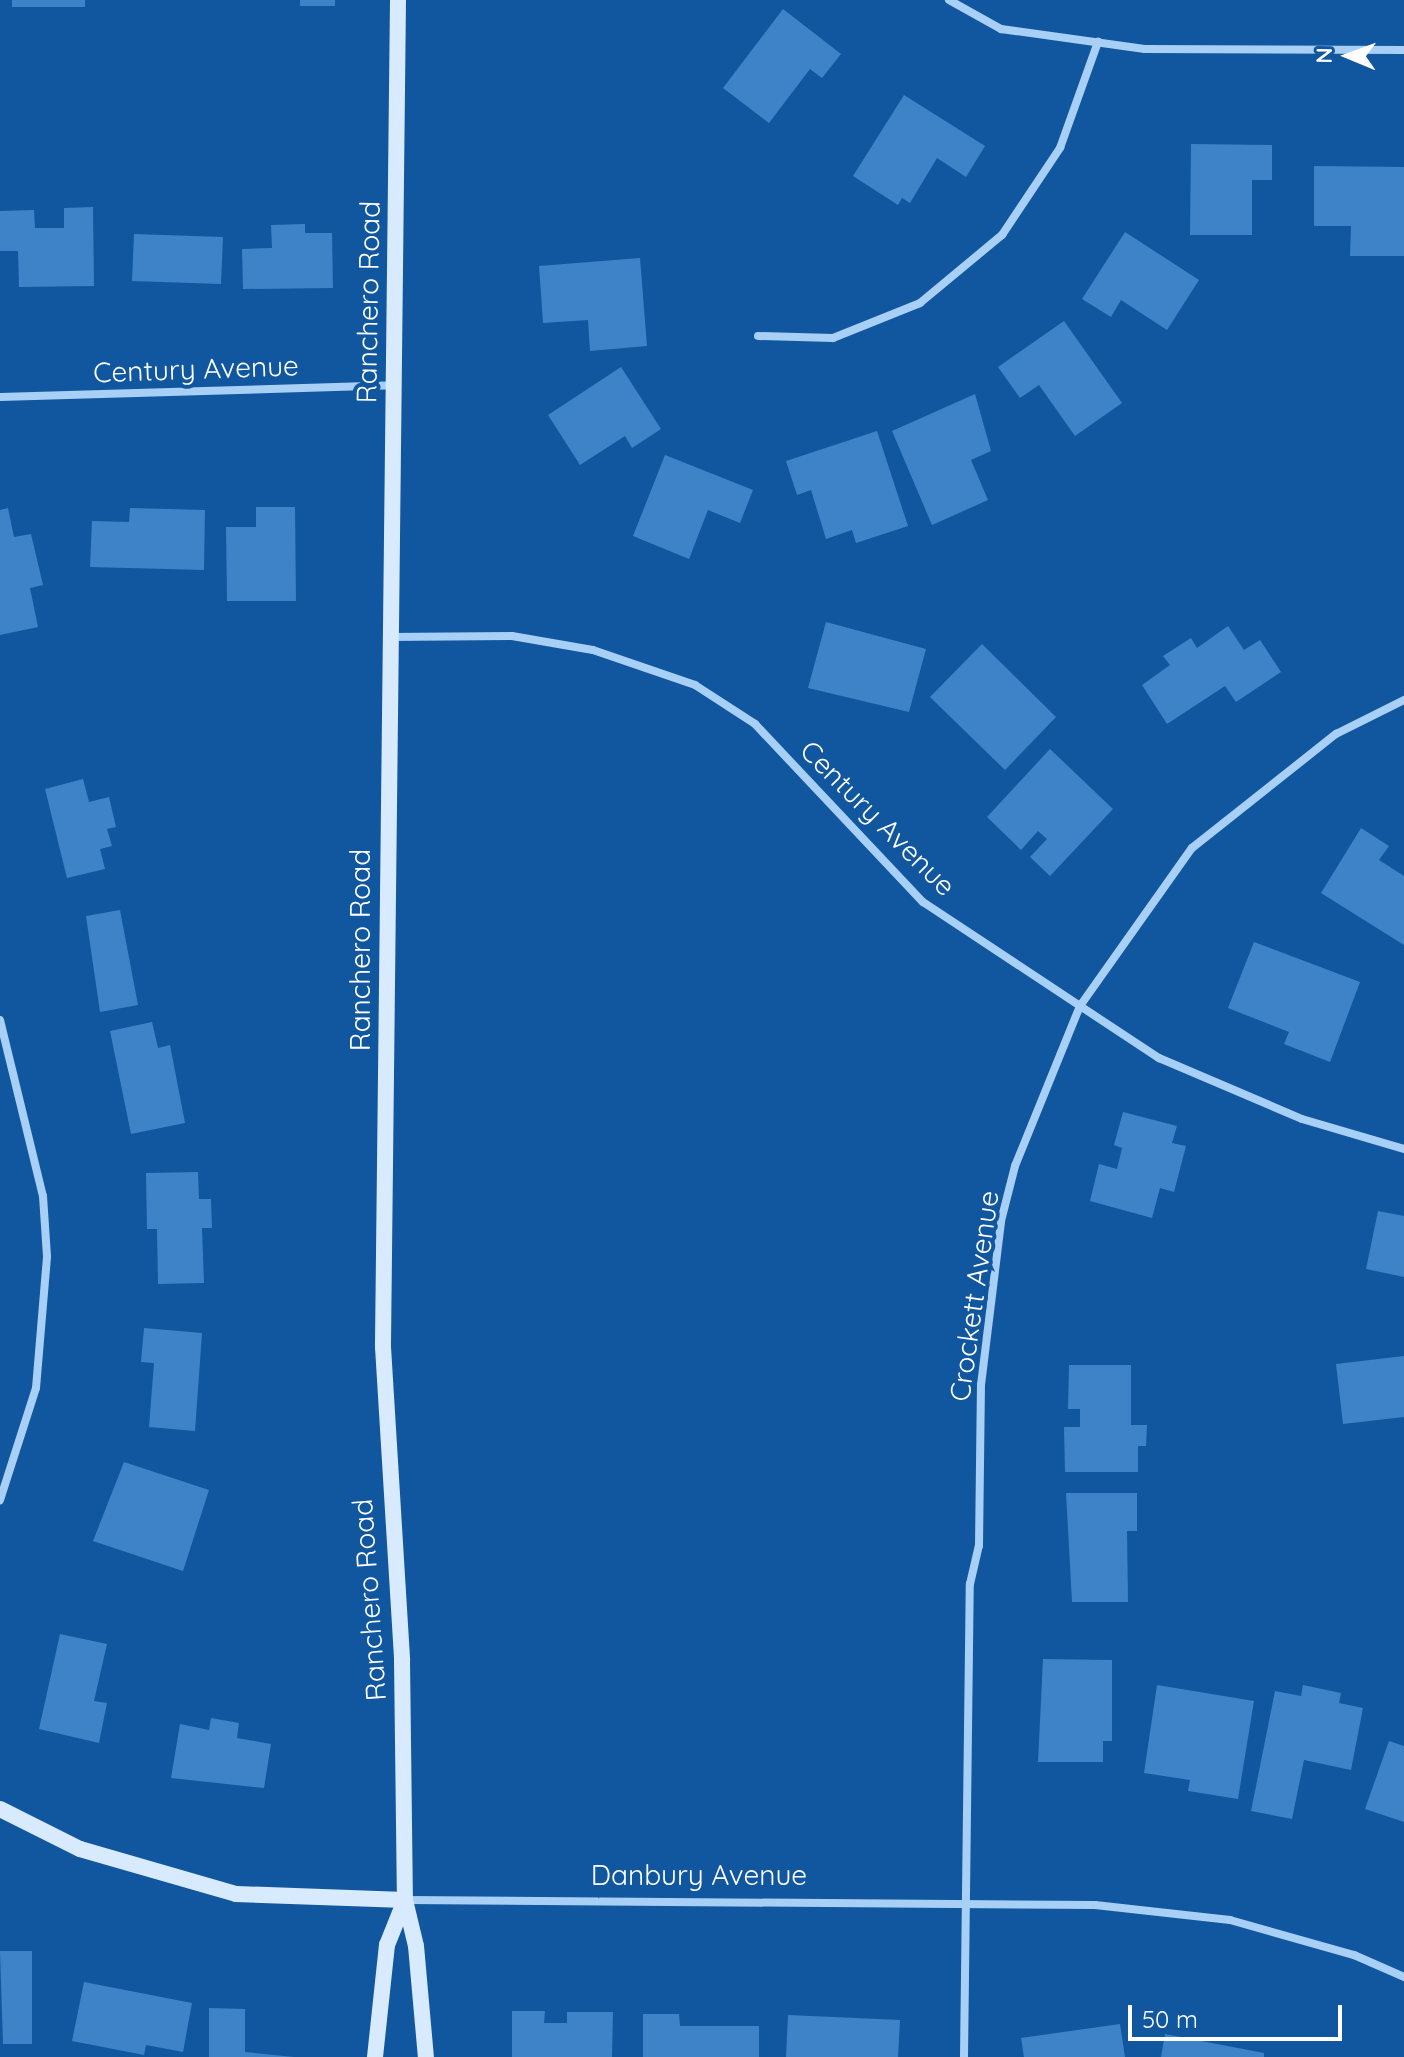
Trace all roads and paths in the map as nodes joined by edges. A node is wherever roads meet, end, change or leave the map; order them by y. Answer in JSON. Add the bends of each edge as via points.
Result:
{"nodes":[{"id":1,"x":398,"y":0,"type":"edge"},
{"id":2,"x":949,"y":0,"type":"edge"},
{"id":3,"x":1098,"y":42,"type":"junction"},
{"id":4,"x":1404,"y":50,"type":"edge"},
{"id":5,"x":758,"y":336,"type":"dead end"},
{"id":6,"x":393,"y":385,"type":"junction"},
{"id":7,"x":0,"y":397,"type":"edge"},
{"id":8,"x":388,"y":637,"type":"junction"},
{"id":9,"x":1404,"y":700,"type":"edge"},
{"id":10,"x":1080,"y":1006,"type":"junction"},
{"id":11,"x":0,"y":1020,"type":"edge"},
{"id":12,"x":1404,"y":1149,"type":"edge"},
{"id":13,"x":0,"y":1500,"type":"edge"},
{"id":14,"x":0,"y":1809,"type":"edge"},
{"id":15,"x":405,"y":1900,"type":"junction"},
{"id":16,"x":969,"y":1903,"type":"junction"},
{"id":17,"x":1404,"y":1977,"type":"edge"},
{"id":18,"x":375,"y":2057,"type":"edge"},
{"id":19,"x":426,"y":2057,"type":"edge"},
{"id":20,"x":964,"y":2057,"type":"edge"}],
"edges":[{"from":1,"to":6,"type":"main road","name":"Ranchero Road"},
{"from":2,"to":3,"type":"street","via":[[1001,29]]},
{"from":3,"to":4,"type":"street","via":[[1145,49]]},
{"from":3,"to":5,"type":"street","via":[[1060,148],[1002,235],[920,303],[833,338]]},
{"from":6,"to":7,"type":"street","name":"Century Avenue"},
{"from":6,"to":8,"type":"main road","name":"Ranchero Road"},
{"from":8,"to":10,"type":"street","name":"Century Avenue","via":[[512,636],[593,650],[695,685],[755,724],[923,902]]},
{"from":8,"to":15,"type":"main road","name":"Ranchero Road","via":[[383,1347],[402,1660]]},
{"from":9,"to":10,"type":"street","name":"Crockett Avenue","via":[[1336,734],[1192,848]]},
{"from":10,"to":12,"type":"street","name":"Century Avenue","via":[[1159,1058],[1302,1119]]},
{"from":10,"to":16,"type":"street","name":"Crockett Avenue","via":[[1012,1180],[981,1385],[979,1546],[970,1584]]},
{"from":11,"to":13,"type":"street","via":[[34,1150],[47,1257],[36,1388]]},
{"from":14,"to":15,"type":"main road","name":"Danbury Avenue","via":[[80,1849],[236,1894]]},
{"from":15,"to":16,"type":"street","name":"Danbury Avenue"},
{"from":15,"to":18,"type":"main road","name":"Ranchero Road","via":[[387,1945]]},
{"from":15,"to":19,"type":"main road","name":"Ranchero Road","via":[[416,1946]]},
{"from":16,"to":17,"type":"street","name":"Danbury Avenue","via":[[1095,1905],[1230,1920],[1354,1955]]},
{"from":16,"to":20,"type":"street","name":"Crockett Avenue"}]}
